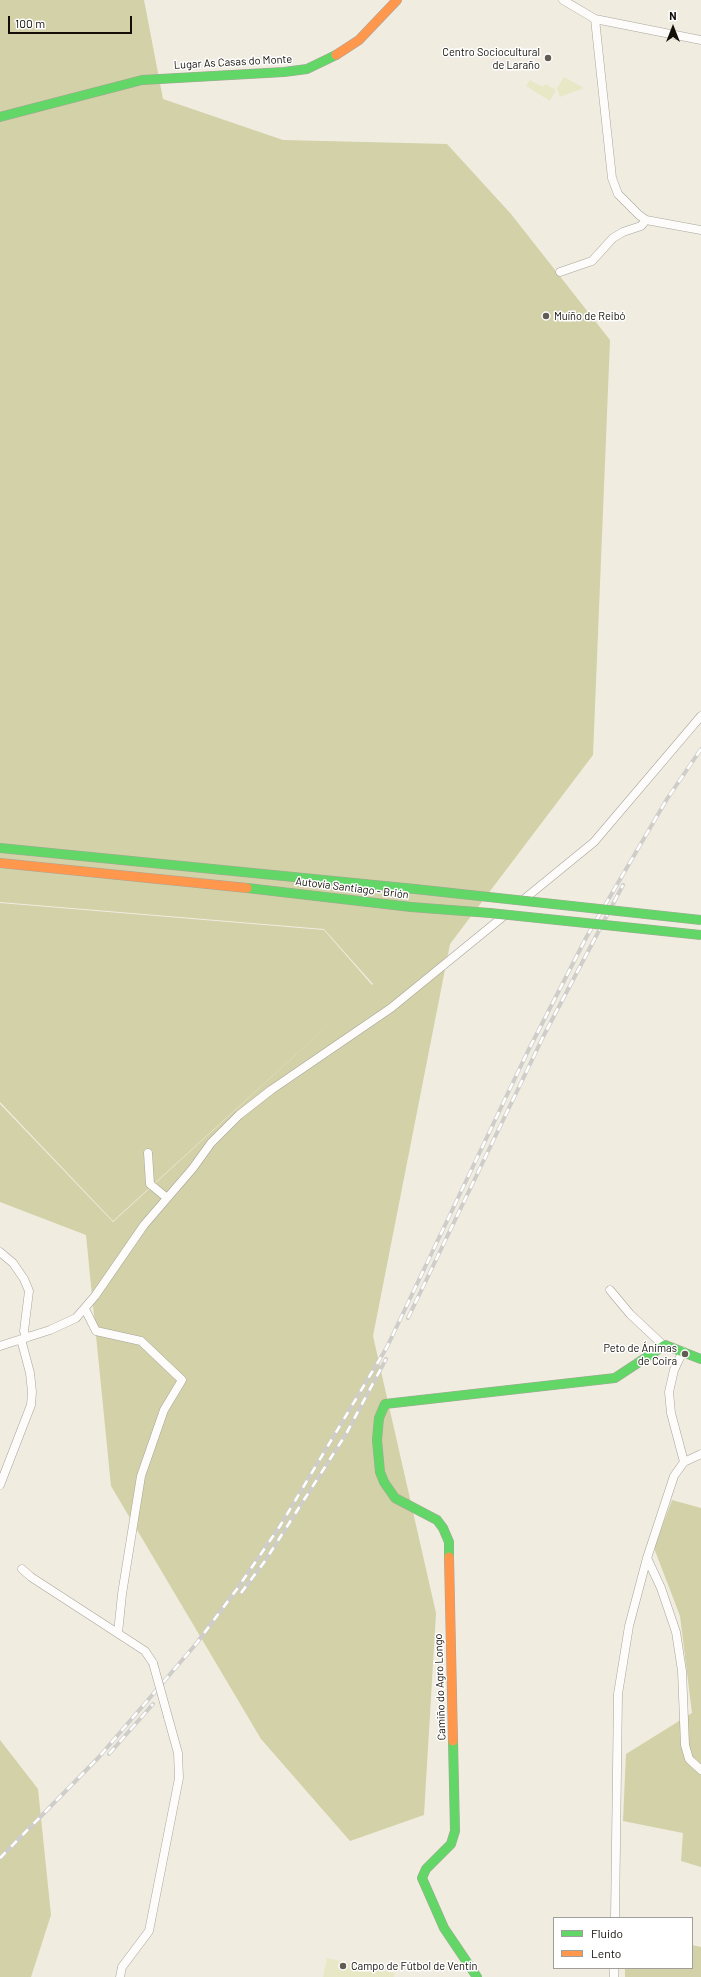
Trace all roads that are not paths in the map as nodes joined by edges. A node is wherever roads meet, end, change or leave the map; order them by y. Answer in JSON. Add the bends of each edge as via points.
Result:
{"nodes":[{"id":1,"x":397,"y":0,"type":"edge"},
{"id":2,"x":563,"y":0,"type":"edge"},
{"id":3,"x":595,"y":19,"type":"junction"},
{"id":4,"x":701,"y":40,"type":"edge"},
{"id":5,"x":0,"y":117,"type":"edge"},
{"id":6,"x":646,"y":220,"type":"junction"},
{"id":7,"x":701,"y":230,"type":"edge"},
{"id":8,"x":560,"y":272,"type":"dead end"},
{"id":9,"x":701,"y":716,"type":"edge"},
{"id":10,"x":15,"y":840,"type":"dead end"},
{"id":11,"x":0,"y":848,"type":"edge"},
{"id":12,"x":76,"y":855,"type":"junction"},
{"id":13,"x":0,"y":863,"type":"edge"},
{"id":14,"x":93,"y":872,"type":"junction"},
{"id":15,"x":8,"y":874,"type":"dead end"},
{"id":16,"x":701,"y":920,"type":"edge"},
{"id":17,"x":701,"y":935,"type":"edge"},
{"id":18,"x":148,"y":1153,"type":"dead end"},
{"id":19,"x":167,"y":1198,"type":"junction"},
{"id":20,"x":0,"y":1252,"type":"edge"},
{"id":21,"x":610,"y":1290,"type":"dead end"},
{"id":22,"x":85,"y":1309,"type":"junction"},
{"id":23,"x":24,"y":1339,"type":"junction"},
{"id":24,"x":663,"y":1345,"type":"junction"},
{"id":25,"x":0,"y":1346,"type":"edge"},
{"id":26,"x":682,"y":1351,"type":"junction"},
{"id":27,"x":701,"y":1358,"type":"edge"},
{"id":28,"x":701,"y":1454,"type":"edge"},
{"id":29,"x":684,"y":1462,"type":"junction"},
{"id":30,"x":0,"y":1485,"type":"edge"},
{"id":31,"x":647,"y":1558,"type":"junction"},
{"id":32,"x":22,"y":1569,"type":"dead end"},
{"id":33,"x":118,"y":1633,"type":"junction"},
{"id":34,"x":701,"y":1770,"type":"edge"},
{"id":35,"x":615,"y":1917,"type":"edge"},
{"id":36,"x":120,"y":1977,"type":"edge"},
{"id":37,"x":477,"y":1977,"type":"edge"}],
"edges":[{"from":1,"to":5,"type":"main road","name":"Lugar As Casas do Monte","via":[[359,40],[331,58],[307,69],[142,80]]},
{"from":2,"to":3,"type":"street"},
{"from":3,"to":4,"type":"street"},
{"from":3,"to":6,"type":"street","via":[[612,178],[623,201]]},
{"from":6,"to":7,"type":"street"},
{"from":6,"to":8,"type":"street","via":[[641,226],[613,238],[592,261]]},
{"from":9,"to":19,"type":"street","via":[[594,842],[391,1008],[289,1077],[239,1115],[211,1143]]},
{"from":10,"to":12,"type":"main road","via":[[38,843]]},
{"from":11,"to":12,"type":"main road","name":"Autovía Santiago - Brión"},
{"from":12,"to":16,"type":"main road","name":"Autovía Santiago - Brión","bridge":true},
{"from":13,"to":14,"type":"main road","name":"Autovía Santiago - Brión"},
{"from":14,"to":15,"type":"main road","via":[[71,877]]},
{"from":14,"to":17,"type":"main road","name":"Autovía Santiago - Brión","bridge":true,"via":[[410,907]]},
{"from":18,"to":19,"type":"street","via":[[150,1184]]},
{"from":19,"to":22,"type":"street","via":[[144,1225]]},
{"from":20,"to":23,"type":"street","via":[[13,1263],[29,1291]]},
{"from":21,"to":24,"type":"street","via":[[630,1314]]},
{"from":22,"to":23,"type":"street","via":[[66,1324]]},
{"from":22,"to":33,"type":"street","via":[[96,1331],[141,1341],[182,1380],[164,1410],[141,1476]]},
{"from":23,"to":25,"type":"street"},
{"from":23,"to":30,"type":"street","via":[[30,1373],[31,1405]]},
{"from":24,"to":26,"type":"main road"},
{"from":24,"to":37,"type":"main road","name":"Camiño do Agro Longo","via":[[615,1378],[386,1404],[378,1426],[380,1472],[384,1482],[395,1498],[437,1520],[449,1542],[456,1831],[451,1844],[426,1869],[422,1878],[444,1928]]},
{"from":26,"to":27,"type":"main road"},
{"from":26,"to":29,"type":"street","via":[[669,1392],[670,1413]]},
{"from":28,"to":29,"type":"street"},
{"from":29,"to":31,"type":"street","via":[[674,1476]]},
{"from":31,"to":34,"type":"street","via":[[661,1588],[676,1632],[682,1671],[685,1745],[689,1758]]},
{"from":31,"to":35,"type":"street","via":[[629,1626],[618,1694]]},
{"from":32,"to":33,"type":"street"},
{"from":33,"to":36,"type":"street","bridge":true,"via":[[145,1651],[153,1663],[178,1753],[179,1778],[149,1931],[127,1960]]}]}
